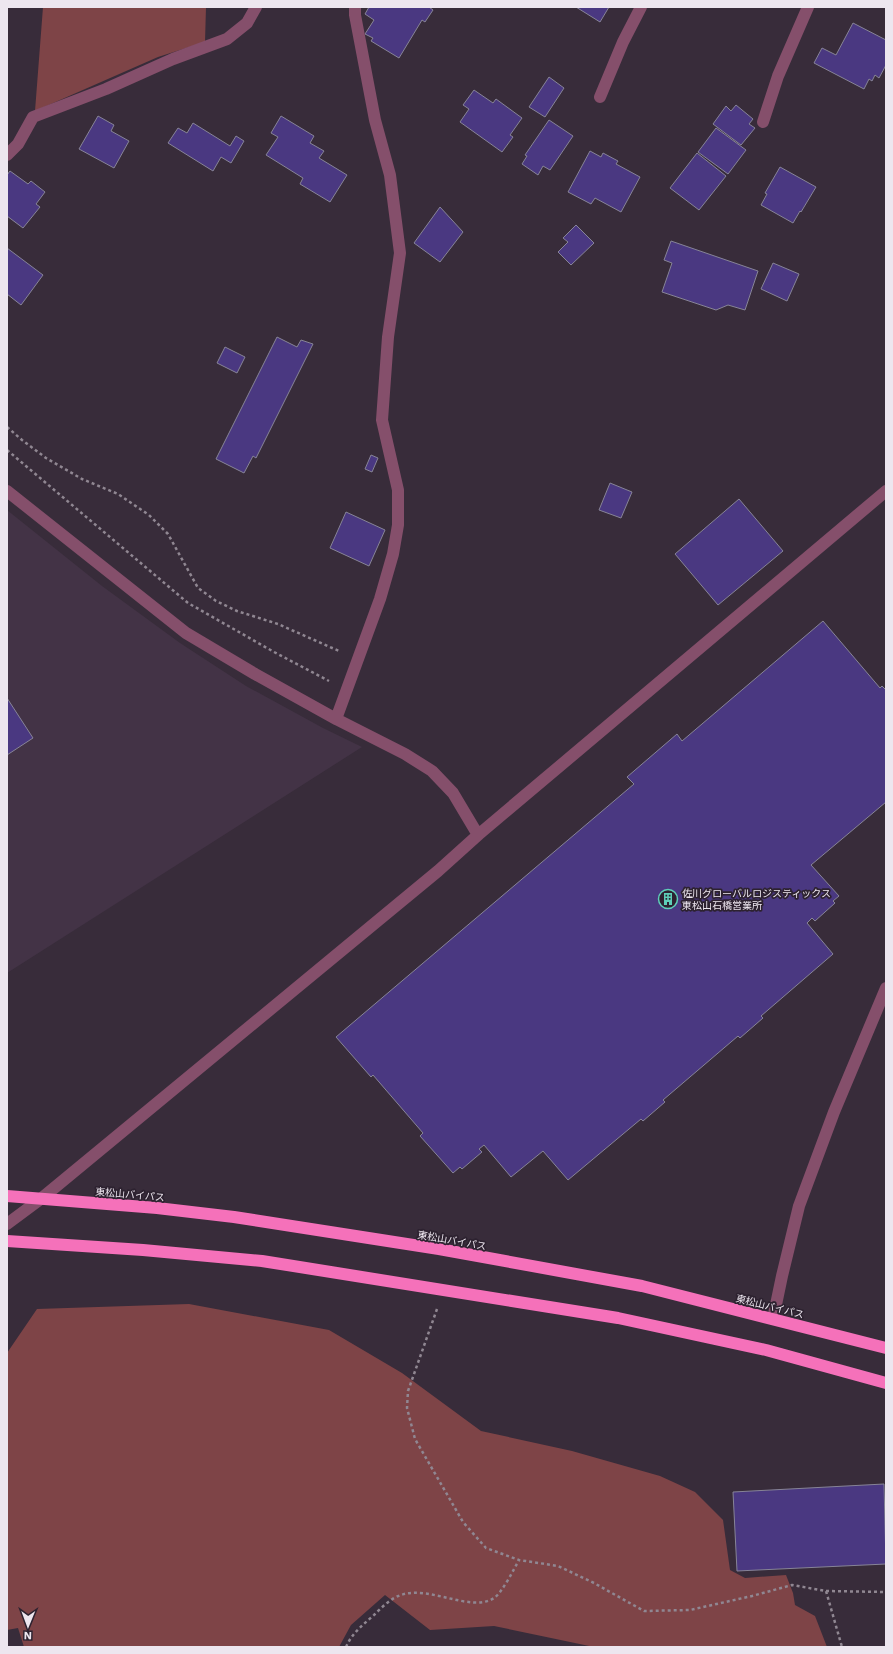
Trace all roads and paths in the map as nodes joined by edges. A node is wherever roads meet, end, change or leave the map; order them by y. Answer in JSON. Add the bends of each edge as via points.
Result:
{"nodes":[{"id":1,"x":256,"y":7,"type":"edge"},
{"id":2,"x":355,"y":7,"type":"edge"},
{"id":3,"x":641,"y":7,"type":"edge"},
{"id":4,"x":808,"y":7,"type":"edge"},
{"id":5,"x":600,"y":97,"type":"dead end"},
{"id":6,"x":762,"y":122,"type":"dead end"},
{"id":7,"x":7,"y":155,"type":"edge"},
{"id":8,"x":7,"y":427,"type":"edge"},
{"id":9,"x":7,"y":450,"type":"edge"},
{"id":10,"x":7,"y":491,"type":"edge"},
{"id":11,"x":886,"y":491,"type":"edge"},
{"id":12,"x":358,"y":660,"type":"junction"},
{"id":13,"x":347,"y":690,"type":"junction"},
{"id":14,"x":336,"y":719,"type":"junction"},
{"id":15,"x":478,"y":835,"type":"junction"},
{"id":16,"x":886,"y":988,"type":"edge"},
{"id":17,"x":7,"y":1196,"type":"edge"},
{"id":18,"x":42,"y":1198,"type":"junction"},
{"id":19,"x":7,"y":1224,"type":"edge"},
{"id":20,"x":7,"y":1241,"type":"edge"},
{"id":21,"x":444,"y":1290,"type":"junction"},
{"id":22,"x":773,"y":1319,"type":"junction"},
{"id":23,"x":886,"y":1348,"type":"edge"},
{"id":24,"x":886,"y":1383,"type":"edge"},
{"id":25,"x":519,"y":1560,"type":"junction"},
{"id":26,"x":826,"y":1591,"type":"junction"},
{"id":27,"x":886,"y":1592,"type":"edge"},
{"id":28,"x":346,"y":1647,"type":"edge"},
{"id":29,"x":842,"y":1647,"type":"edge"}],
"edges":[{"from":1,"to":7,"type":"street","via":[[247,23],[227,39],[33,117],[18,144]]},
{"from":2,"to":12,"type":"street","via":[[375,120],[390,175],[400,252],[388,337],[382,420],[398,490],[398,525],[383,591]]},
{"from":3,"to":5,"type":"street"},
{"from":4,"to":6,"type":"street","via":[[778,76]]},
{"from":8,"to":12,"type":"path","via":[[46,458],[82,479],[118,494],[149,515],[168,534],[198,588],[216,601],[237,611],[278,624]]},
{"from":9,"to":13,"type":"path","via":[[188,603]]},
{"from":10,"to":14,"type":"street","via":[[186,633]]},
{"from":11,"to":15,"type":"street"},
{"from":12,"to":13,"type":"street"},
{"from":13,"to":14,"type":"street"},
{"from":14,"to":15,"type":"street","via":[[405,754],[432,771],[452,793]]},
{"from":15,"to":18,"type":"street","via":[[438,871]]},
{"from":16,"to":22,"type":"street","via":[[834,1112],[799,1206]]},
{"from":17,"to":18,"type":"highway","name":"東松山バイパス"},
{"from":18,"to":19,"type":"street"},
{"from":18,"to":22,"type":"highway","name":"東松山バイパス","via":[[234,1217],[439,1249],[642,1286]]},
{"from":20,"to":21,"type":"highway","via":[[262,1261]]},
{"from":21,"to":24,"type":"highway","via":[[618,1318],[766,1350]]},
{"from":21,"to":25,"type":"path","via":[[408,1391],[407,1408],[415,1439],[463,1522],[486,1548]]},
{"from":22,"to":23,"type":"highway","name":"東松山バイパス"},
{"from":25,"to":26,"type":"path","via":[[558,1566],[644,1611],[690,1610],[792,1585]]},
{"from":25,"to":28,"type":"path","via":[[510,1578],[494,1598],[477,1604],[413,1592],[399,1595],[350,1637]]},
{"from":26,"to":27,"type":"path"},
{"from":26,"to":29,"type":"path"}]}
